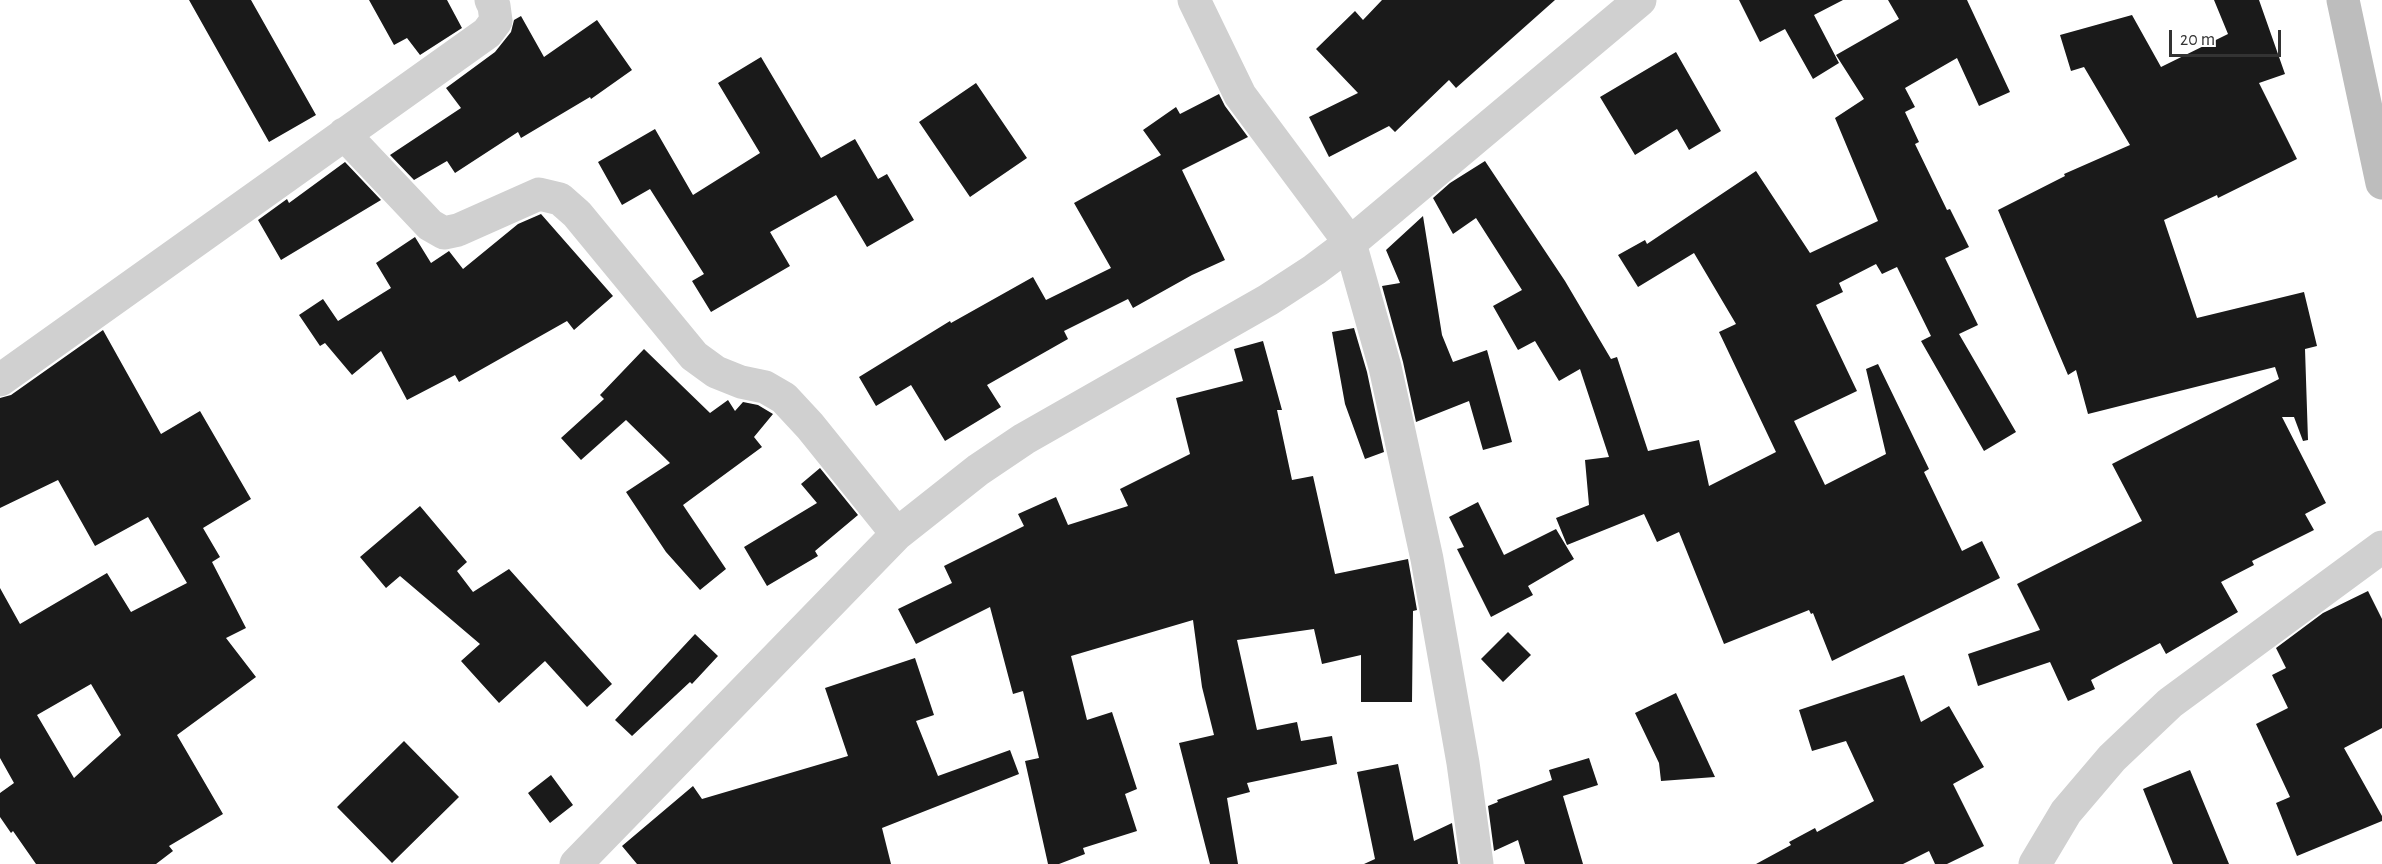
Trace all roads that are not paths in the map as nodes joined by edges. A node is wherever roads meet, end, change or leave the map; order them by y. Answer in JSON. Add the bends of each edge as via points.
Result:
{"nodes":[{"id":1,"x":491,"y":0,"type":"edge"},
{"id":2,"x":1194,"y":0,"type":"edge"},
{"id":3,"x":1640,"y":0,"type":"edge"},
{"id":4,"x":2343,"y":0,"type":"edge"},
{"id":5,"x":344,"y":135,"type":"junction"},
{"id":6,"x":2382,"y":183,"type":"edge"},
{"id":7,"x":1350,"y":243,"type":"junction"},
{"id":8,"x":0,"y":380,"type":"edge"},
{"id":9,"x":897,"y":534,"type":"junction"},
{"id":10,"x":2382,"y":548,"type":"edge"},
{"id":11,"x":576,"y":864,"type":"edge"},
{"id":12,"x":1477,"y":864,"type":"edge"},
{"id":13,"x":2036,"y":864,"type":"edge"}],
"edges":[{"from":1,"to":5,"type":"street","via":[[496,21],[487,33]]},
{"from":2,"to":7,"type":"street","via":[[1240,95]]},
{"from":3,"to":7,"type":"street"},
{"from":4,"to":6,"type":"main road"},
{"from":5,"to":8,"type":"street"},
{"from":5,"to":9,"type":"street","via":[[430,225],[444,233],[539,194],[560,199],[577,214],[694,356],[716,372],[765,387],[784,398]]},
{"from":7,"to":9,"type":"street","via":[[1268,300],[1024,439]]},
{"from":7,"to":12,"type":"street","via":[[1385,368],[1427,559]]},
{"from":9,"to":11,"type":"street"},
{"from":10,"to":13,"type":"street","via":[[2170,703],[2112,758],[2066,812]]}]}
